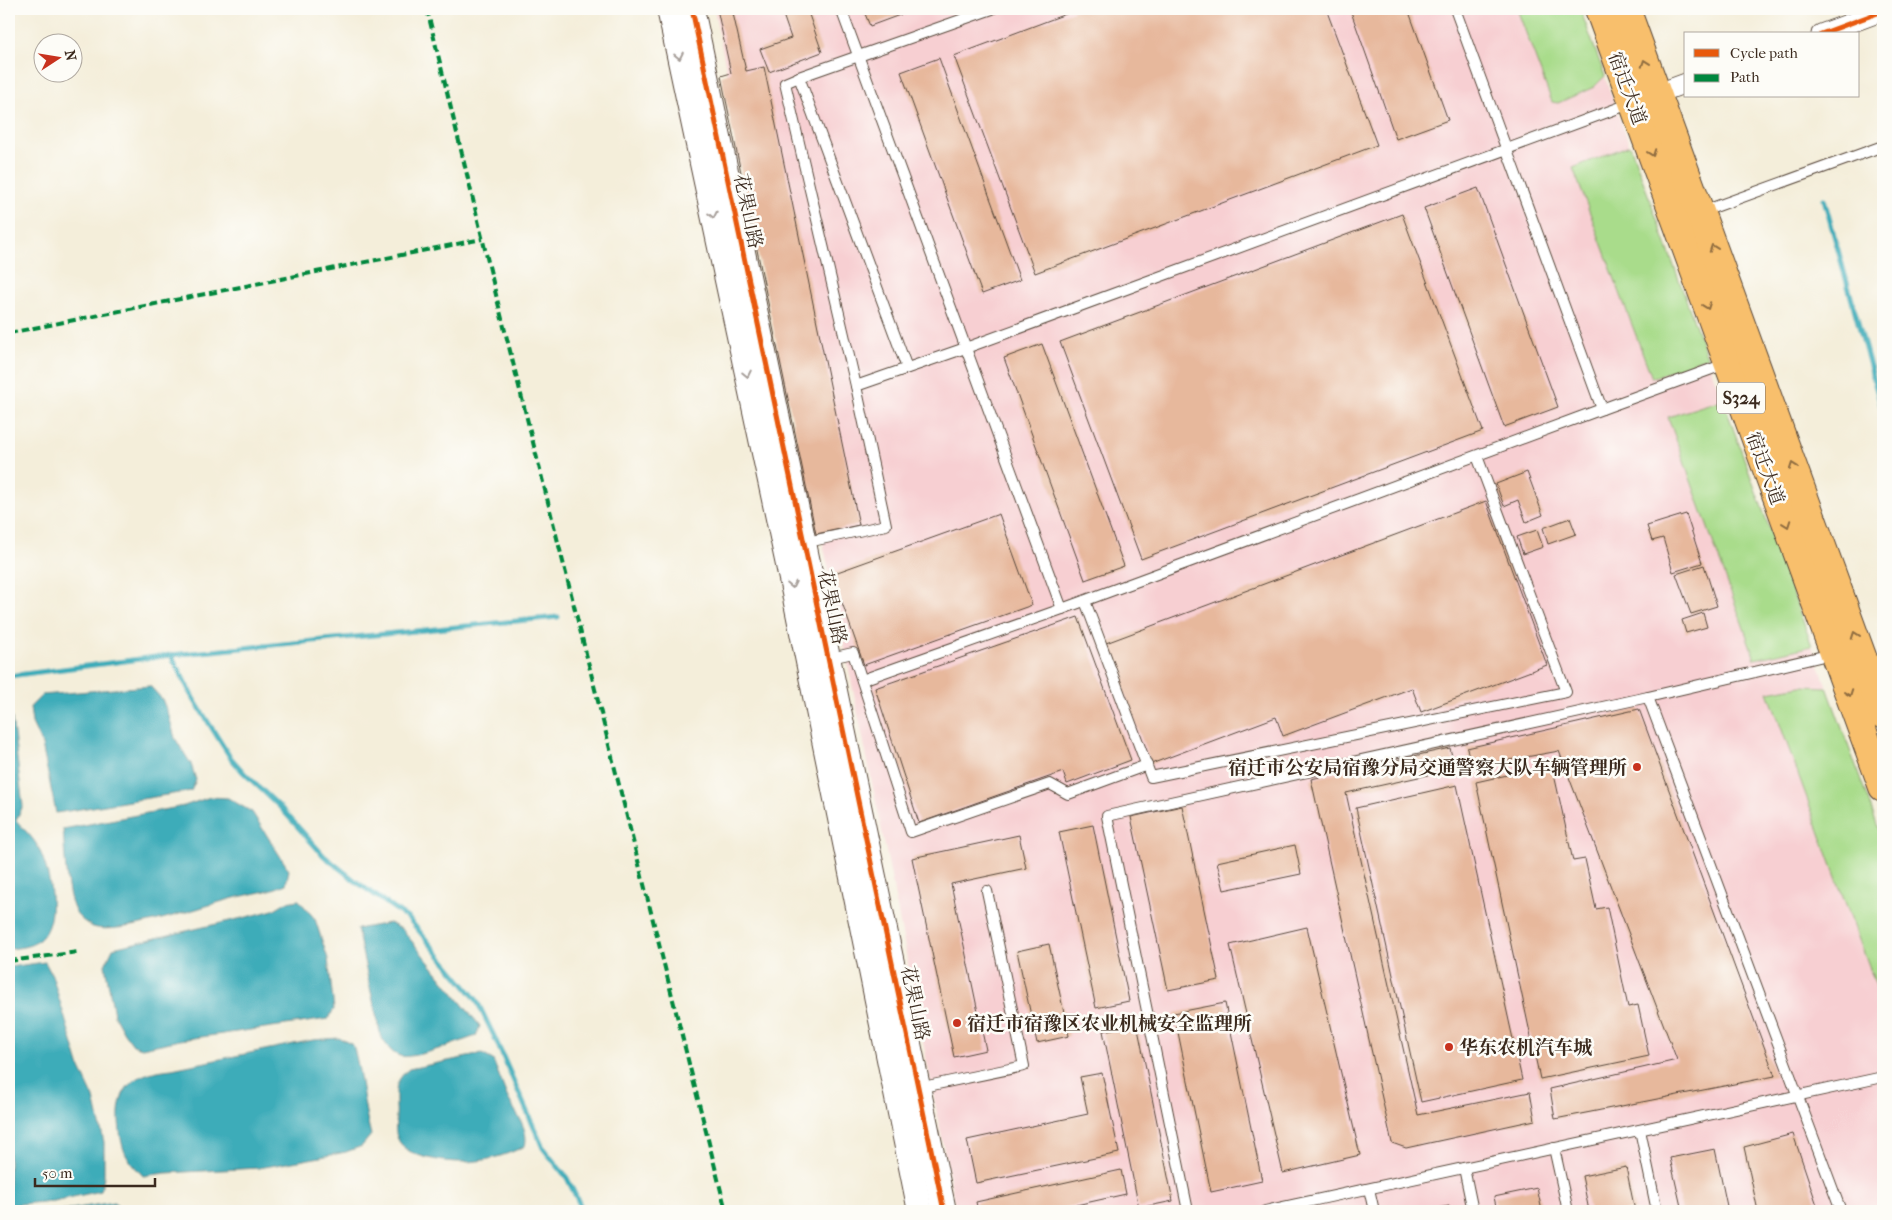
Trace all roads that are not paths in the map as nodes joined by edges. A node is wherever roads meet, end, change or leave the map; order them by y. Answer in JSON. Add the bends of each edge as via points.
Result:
{"nodes":[{"id":1,"x":669,"y":9,"type":"edge"},
{"id":2,"x":692,"y":9,"type":"edge"},
{"id":3,"x":841,"y":9,"type":"edge"},
{"id":4,"x":992,"y":9,"type":"edge"},
{"id":5,"x":1455,"y":9,"type":"edge"},
{"id":6,"x":1599,"y":9,"type":"edge"},
{"id":7,"x":1626,"y":9,"type":"edge"},
{"id":8,"x":1883,"y":11,"type":"edge"},
{"id":9,"x":1826,"y":32,"type":"edge"},
{"id":10,"x":858,"y":56,"type":"junction"},
{"id":11,"x":799,"y":77,"type":"junction"},
{"id":12,"x":1684,"y":84,"type":"edge"},
{"id":13,"x":1645,"y":98,"type":"junction"},
{"id":14,"x":1883,"y":146,"type":"edge"},
{"id":15,"x":1506,"y":149,"type":"junction"},
{"id":16,"x":1688,"y":216,"type":"junction"},
{"id":17,"x":966,"y":348,"type":"junction"},
{"id":18,"x":1728,"y":363,"type":"junction"},
{"id":19,"x":907,"y":368,"type":"junction"},
{"id":20,"x":856,"y":386,"type":"junction"},
{"id":21,"x":1602,"y":409,"type":"junction"},
{"id":22,"x":1477,"y":456,"type":"junction"},
{"id":23,"x":794,"y":544,"type":"junction"},
{"id":24,"x":1085,"y":601,"type":"junction"},
{"id":25,"x":1062,"y":609,"type":"junction"},
{"id":26,"x":1835,"y":654,"type":"junction"},
{"id":27,"x":818,"y":661,"type":"junction"},
{"id":28,"x":862,"y":680,"type":"junction"},
{"id":29,"x":1648,"y":697,"type":"junction"},
{"id":30,"x":1883,"y":714,"type":"edge"},
{"id":31,"x":1147,"y":765,"type":"junction"},
{"id":32,"x":1883,"y":787,"type":"edge"},
{"id":33,"x":988,"y":891,"type":"dead end"},
{"id":34,"x":1883,"y":1077,"type":"edge"},
{"id":35,"x":918,"y":1088,"type":"junction"},
{"id":36,"x":1797,"y":1096,"type":"junction"},
{"id":37,"x":1640,"y":1130,"type":"junction"},
{"id":38,"x":1554,"y":1148,"type":"junction"},
{"id":39,"x":1464,"y":1168,"type":"junction"},
{"id":40,"x":1370,"y":1188,"type":"junction"},
{"id":41,"x":1283,"y":1209,"type":"edge"},
{"id":42,"x":920,"y":1211,"type":"edge"},
{"id":43,"x":944,"y":1211,"type":"edge"},
{"id":44,"x":1188,"y":1211,"type":"edge"},
{"id":45,"x":1265,"y":1211,"type":"edge"},
{"id":46,"x":1374,"y":1211,"type":"edge"},
{"id":47,"x":1473,"y":1211,"type":"edge"},
{"id":48,"x":1568,"y":1211,"type":"edge"},
{"id":49,"x":1657,"y":1211,"type":"edge"},
{"id":50,"x":1841,"y":1211,"type":"edge"}],
"edges":[{"from":1,"to":23,"type":"street","name":"花果山路","one_way":true},
{"from":2,"to":23,"type":"street","name":"花果山路"},
{"from":3,"to":10,"type":"lane"},
{"from":4,"to":10,"type":"lane"},
{"from":5,"to":15,"type":"lane"},
{"from":6,"to":13,"type":"main road","name":"宿迁大道","number":"S324"},
{"from":13,"to":7,"type":"main road","name":"宿迁大道","number":"S324","one_way":true},
{"from":8,"to":9,"type":"street"},
{"from":10,"to":11,"type":"lane"},
{"from":10,"to":17,"type":"lane"},
{"from":11,"to":19,"type":"lane"},
{"from":11,"to":20,"type":"lane","via":[[785,82]]},
{"from":12,"to":13,"type":"street"},
{"from":13,"to":15,"type":"lane"},
{"from":13,"to":16,"type":"main road","name":"宿迁大道","number":"S324"},
{"from":14,"to":16,"type":"lane"},
{"from":15,"to":17,"type":"lane"},
{"from":15,"to":21,"type":"lane"},
{"from":16,"to":18,"type":"main road","name":"宿迁大道","number":"S324","one_way":true},
{"from":30,"to":16,"type":"main road","name":"宿迁大道","number":"S324","one_way":true},
{"from":17,"to":19,"type":"lane"},
{"from":17,"to":25,"type":"lane"},
{"from":18,"to":21,"type":"lane"},
{"from":18,"to":26,"type":"main road","name":"宿迁大道","number":"S324","one_way":true},
{"from":19,"to":20,"type":"lane"},
{"from":20,"to":23,"type":"lane","via":[[886,525]]},
{"from":21,"to":22,"type":"lane"},
{"from":22,"to":24,"type":"lane"},
{"from":22,"to":31,"type":"lane","via":[[1566,692],[1151,777]]},
{"from":23,"to":27,"type":"street","name":"花果山路"},
{"from":24,"to":25,"type":"lane"},
{"from":24,"to":31,"type":"lane"},
{"from":25,"to":28,"type":"lane"},
{"from":26,"to":29,"type":"lane"},
{"from":26,"to":32,"type":"main road","name":"宿迁大道","number":"S324","one_way":true},
{"from":27,"to":28,"type":"lane","via":[[853,653]]},
{"from":27,"to":35,"type":"street","name":"花果山路"},
{"from":27,"to":42,"type":"street","name":"花果山路"},
{"from":28,"to":31,"type":"lane","via":[[911,832],[1050,784],[1068,794]]},
{"from":29,"to":36,"type":"lane"},
{"from":29,"to":44,"type":"lane","via":[[1107,816]]},
{"from":33,"to":35,"type":"lane","via":[[1024,1066]]},
{"from":34,"to":36,"type":"lane"},
{"from":35,"to":43,"type":"street","name":"花果山路"},
{"from":36,"to":37,"type":"lane"},
{"from":36,"to":50,"type":"lane"},
{"from":37,"to":38,"type":"lane"},
{"from":37,"to":49,"type":"lane"},
{"from":38,"to":39,"type":"lane"},
{"from":38,"to":48,"type":"lane"},
{"from":39,"to":40,"type":"lane"},
{"from":39,"to":47,"type":"lane"},
{"from":40,"to":41,"type":"lane"},
{"from":40,"to":46,"type":"lane"},
{"from":41,"to":45,"type":"lane"}]}
